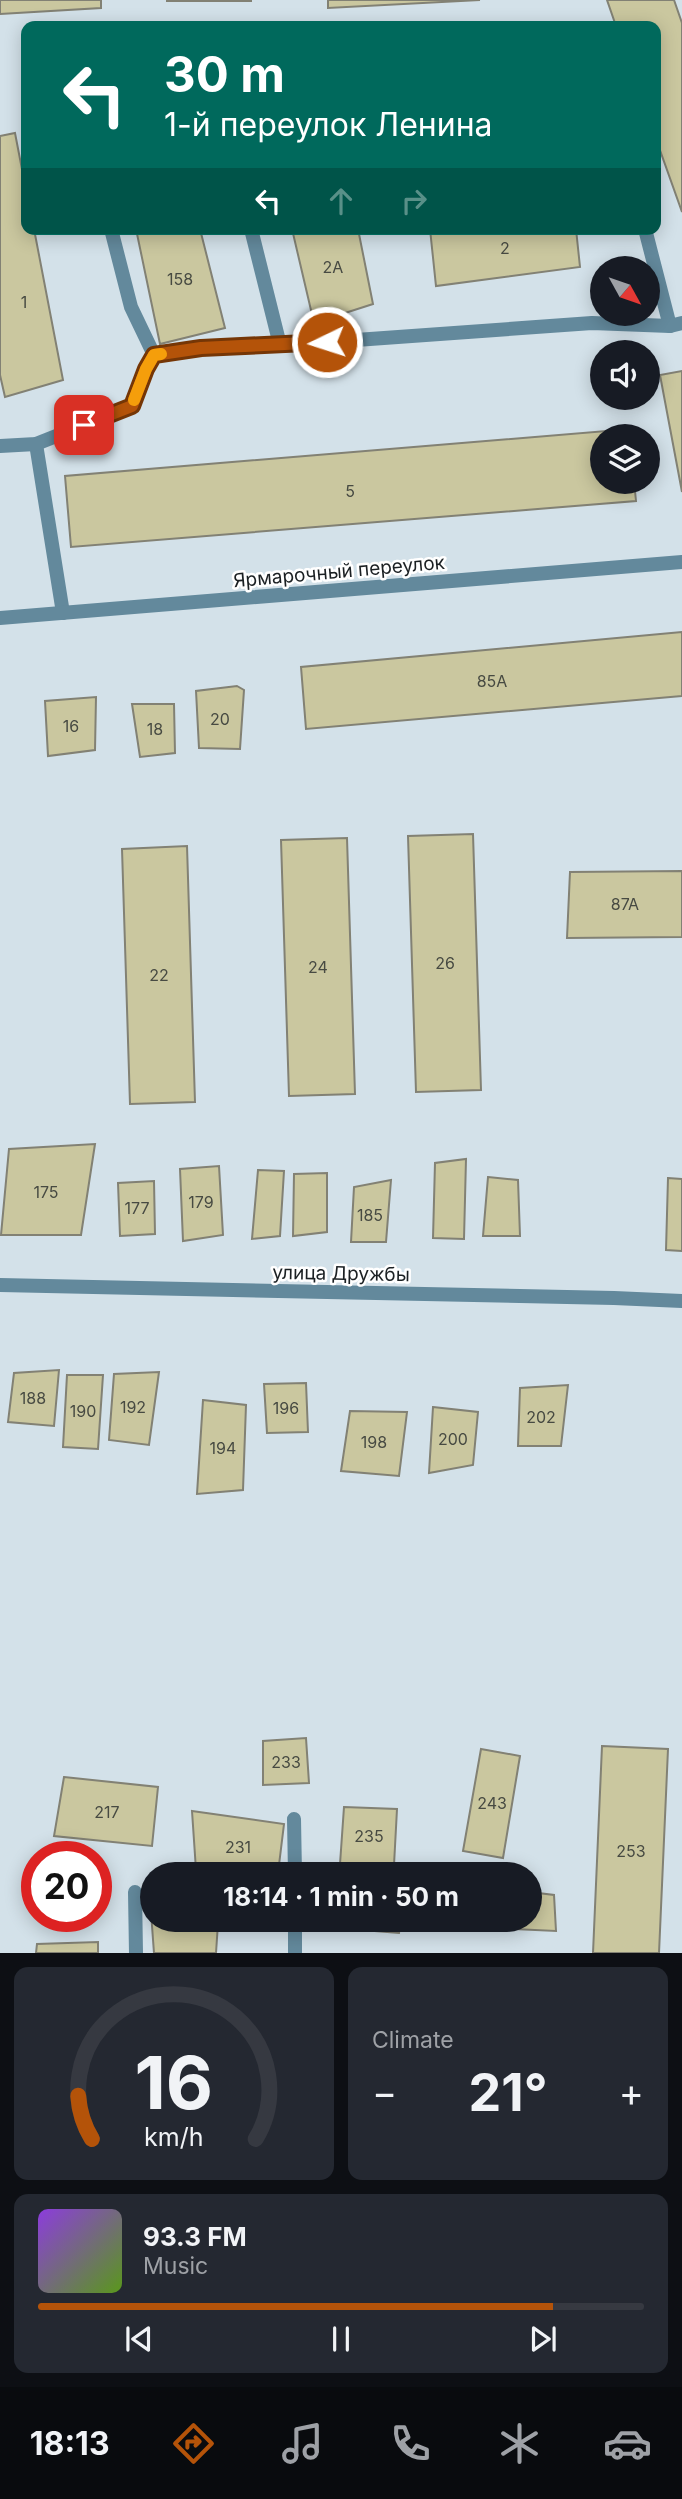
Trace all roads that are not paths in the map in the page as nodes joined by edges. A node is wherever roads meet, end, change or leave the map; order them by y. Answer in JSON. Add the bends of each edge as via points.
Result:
{"nodes":[{"id":1,"x":113,"y":235,"type":"edge"},
{"id":2,"x":252,"y":235,"type":"edge"},
{"id":3,"x":647,"y":235,"type":"edge"},
{"id":4,"x":676,"y":324,"type":"edge"},
{"id":5,"x":280,"y":345,"type":"junction"},
{"id":6,"x":154,"y":355,"type":"junction"},
{"id":7,"x":36,"y":444,"type":"junction"},
{"id":8,"x":0,"y":446,"type":"edge"},
{"id":9,"x":682,"y":562,"type":"edge"},
{"id":10,"x":63,"y":613,"type":"junction"},
{"id":11,"x":0,"y":618,"type":"edge"},
{"id":12,"x":0,"y":1285,"type":"edge"},
{"id":13,"x":682,"y":1301,"type":"edge"},
{"id":14,"x":294,"y":1819,"type":"dead end"},
{"id":15,"x":295,"y":1862,"type":"edge"},
{"id":16,"x":135,"y":1892,"type":"dead end"},
{"id":17,"x":295,"y":1932,"type":"edge"},
{"id":18,"x":136,"y":1953,"type":"edge"},
{"id":19,"x":295,"y":1953,"type":"edge"}],
"edges":[{"from":1,"to":6,"type":"street","via":[[131,307]]},
{"from":2,"to":5,"type":"street"},
{"from":3,"to":4,"type":"street"},
{"from":4,"to":5,"type":"street","via":[[592,323]]},
{"from":5,"to":6,"type":"street"},
{"from":6,"to":7,"type":"street","via":[[132,406]]},
{"from":7,"to":8,"type":"street"},
{"from":7,"to":10,"type":"street"},
{"from":9,"to":10,"type":"street","name":"Ярмарочный переулок"},
{"from":10,"to":11,"type":"street","name":"Ярмарочный переулок"},
{"from":12,"to":13,"type":"street","name":"улица Дружбы"},
{"from":14,"to":15,"type":"street"},
{"from":16,"to":18,"type":"street"},
{"from":17,"to":19,"type":"street"}]}
